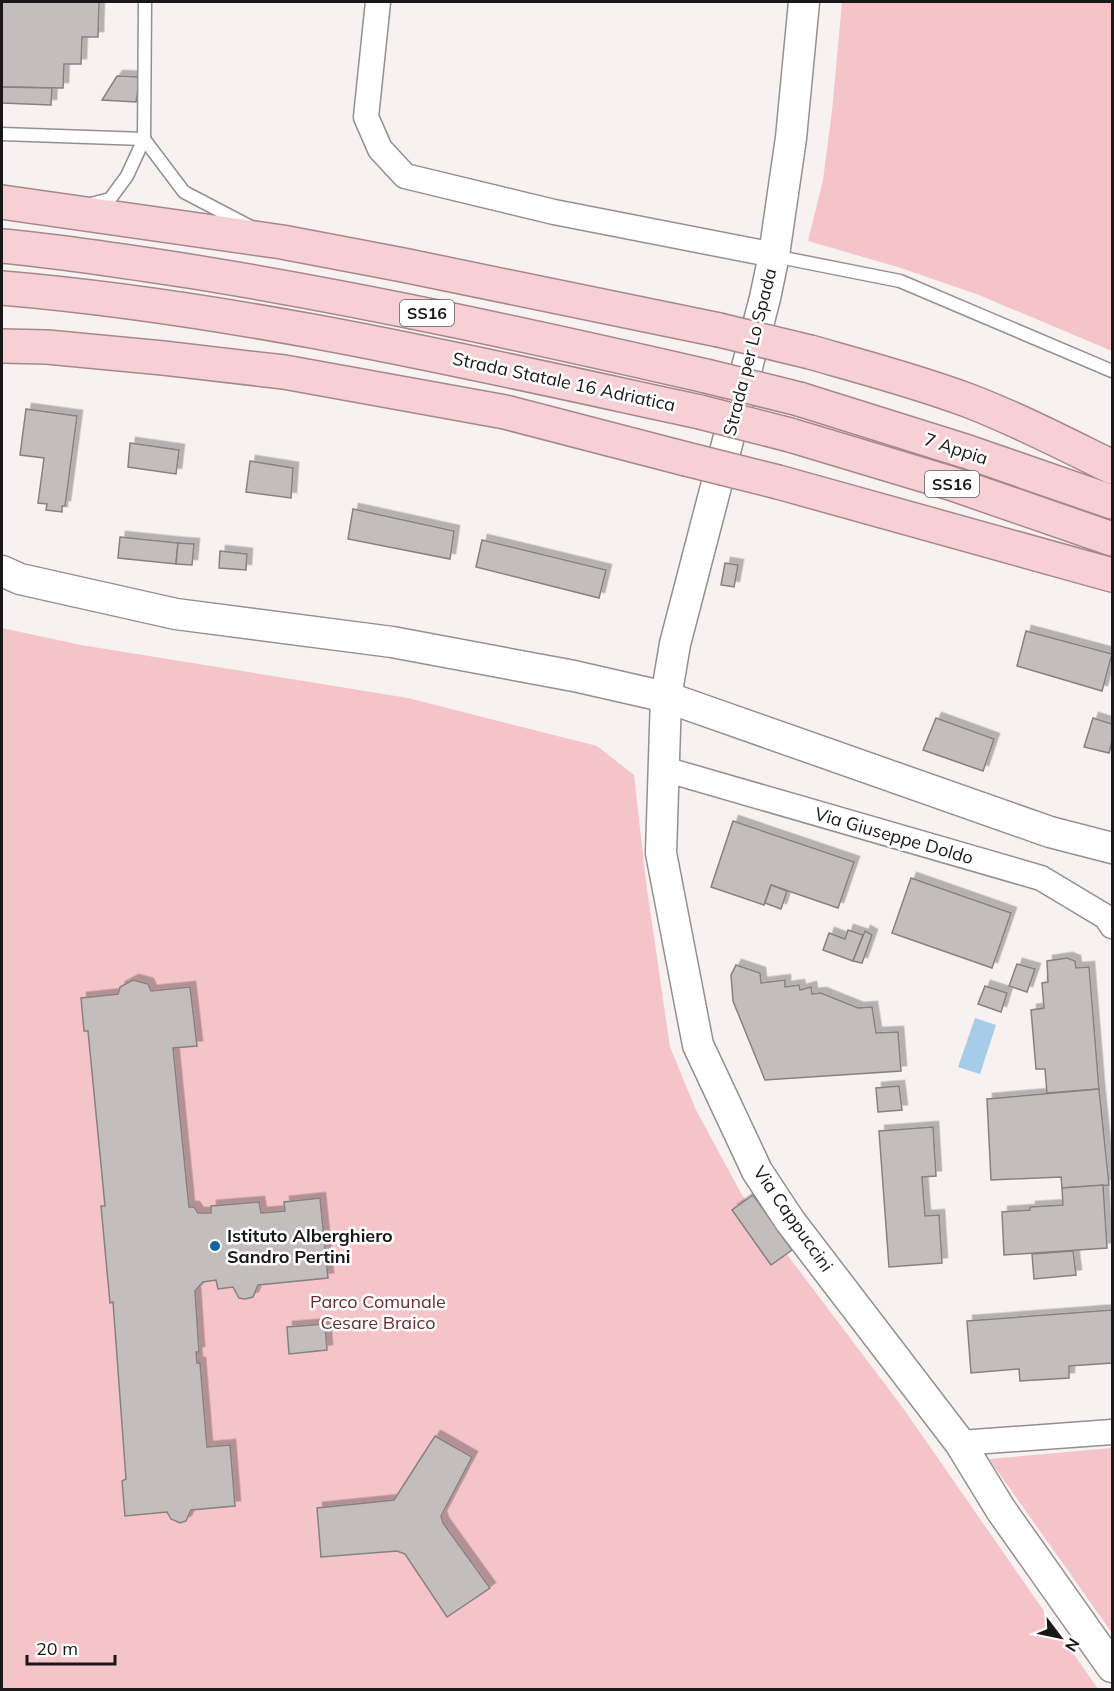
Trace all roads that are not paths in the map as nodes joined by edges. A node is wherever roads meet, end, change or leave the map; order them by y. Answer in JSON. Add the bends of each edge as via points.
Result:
{"nodes":[{"id":1,"x":145,"y":2,"type":"edge"},
{"id":2,"x":378,"y":2,"type":"edge"},
{"id":3,"x":804,"y":2,"type":"edge"},
{"id":4,"x":2,"y":134,"type":"edge"},
{"id":5,"x":144,"y":139,"type":"junction"},
{"id":6,"x":2,"y":202,"type":"edge"},
{"id":7,"x":64,"y":212,"type":"junction"},
{"id":8,"x":282,"y":242,"type":"junction"},
{"id":9,"x":2,"y":246,"type":"edge"},
{"id":10,"x":774,"y":255,"type":"junction"},
{"id":11,"x":2,"y":288,"type":"edge"},
{"id":12,"x":2,"y":346,"type":"edge"},
{"id":13,"x":1113,"y":371,"type":"edge"},
{"id":14,"x":799,"y":399,"type":"joint"},
{"id":15,"x":1113,"y":467,"type":"edge"},
{"id":16,"x":1113,"y":502,"type":"edge"},
{"id":17,"x":1113,"y":539,"type":"edge"},
{"id":18,"x":2,"y":571,"type":"edge"},
{"id":19,"x":1113,"y":575,"type":"edge"},
{"id":20,"x":666,"y":697,"type":"junction"},
{"id":21,"x":664,"y":770,"type":"junction"},
{"id":22,"x":1113,"y":848,"type":"edge"},
{"id":23,"x":1113,"y":926,"type":"edge"},
{"id":24,"x":1113,"y":1432,"type":"edge"},
{"id":25,"x":960,"y":1443,"type":"junction"},
{"id":26,"x":1113,"y":1667,"type":"edge"}],
"edges":[{"from":1,"to":5,"type":"lane"},
{"from":2,"to":10,"type":"street","via":[[366,117],[380,149],[405,176],[554,212]]},
{"from":3,"to":10,"type":"street","name":"Strada per Lo Spada","via":[[791,138]]},
{"from":4,"to":5,"type":"lane"},
{"from":5,"to":7,"type":"lane","via":[[127,176],[110,199]]},
{"from":5,"to":8,"type":"lane","via":[[184,192]]},
{"from":6,"to":7,"type":"highway"},
{"from":7,"to":8,"type":"highway"},
{"from":8,"to":15,"type":"highway","bridge":true,"via":[[719,330],[884,372],[968,400]]},
{"from":9,"to":14,"type":"highway","name":"Strada Statale 16 Adriatica","number":"SS16","bridge":true,"via":[[146,264],[423,312]]},
{"from":10,"to":13,"type":"lane","via":[[900,281]]},
{"from":10,"to":20,"type":"street","name":"Strada per Lo Spada","via":[[675,644]]},
{"from":11,"to":17,"type":"highway","name":"Strada Statale 16 Adriatica","number":"SS16","bridge":true,"via":[[146,304],[424,352],[700,412],[953,484]]},
{"from":12,"to":19,"type":"highway","bridge":true,"via":[[47,347],[284,372],[505,412],[778,482]]},
{"from":14,"to":16,"type":"highway","name":"7 Appia","number":"SS16"},
{"from":18,"to":20,"type":"street","via":[[20,579],[176,614],[392,642]]},
{"from":20,"to":21,"type":"street","name":"Via Cappuccini"},
{"from":20,"to":22,"type":"street","via":[[1050,832]]},
{"from":21,"to":23,"type":"street","name":"Via Giuseppe Doldo","via":[[1041,878],[1106,917]]},
{"from":21,"to":25,"type":"street","name":"Via Cappuccini","via":[[661,854],[698,1045],[757,1171],[790,1221]]},
{"from":24,"to":25,"type":"street"},
{"from":25,"to":26,"type":"street","name":"Via Cappuccini","via":[[1001,1510]]}]}
